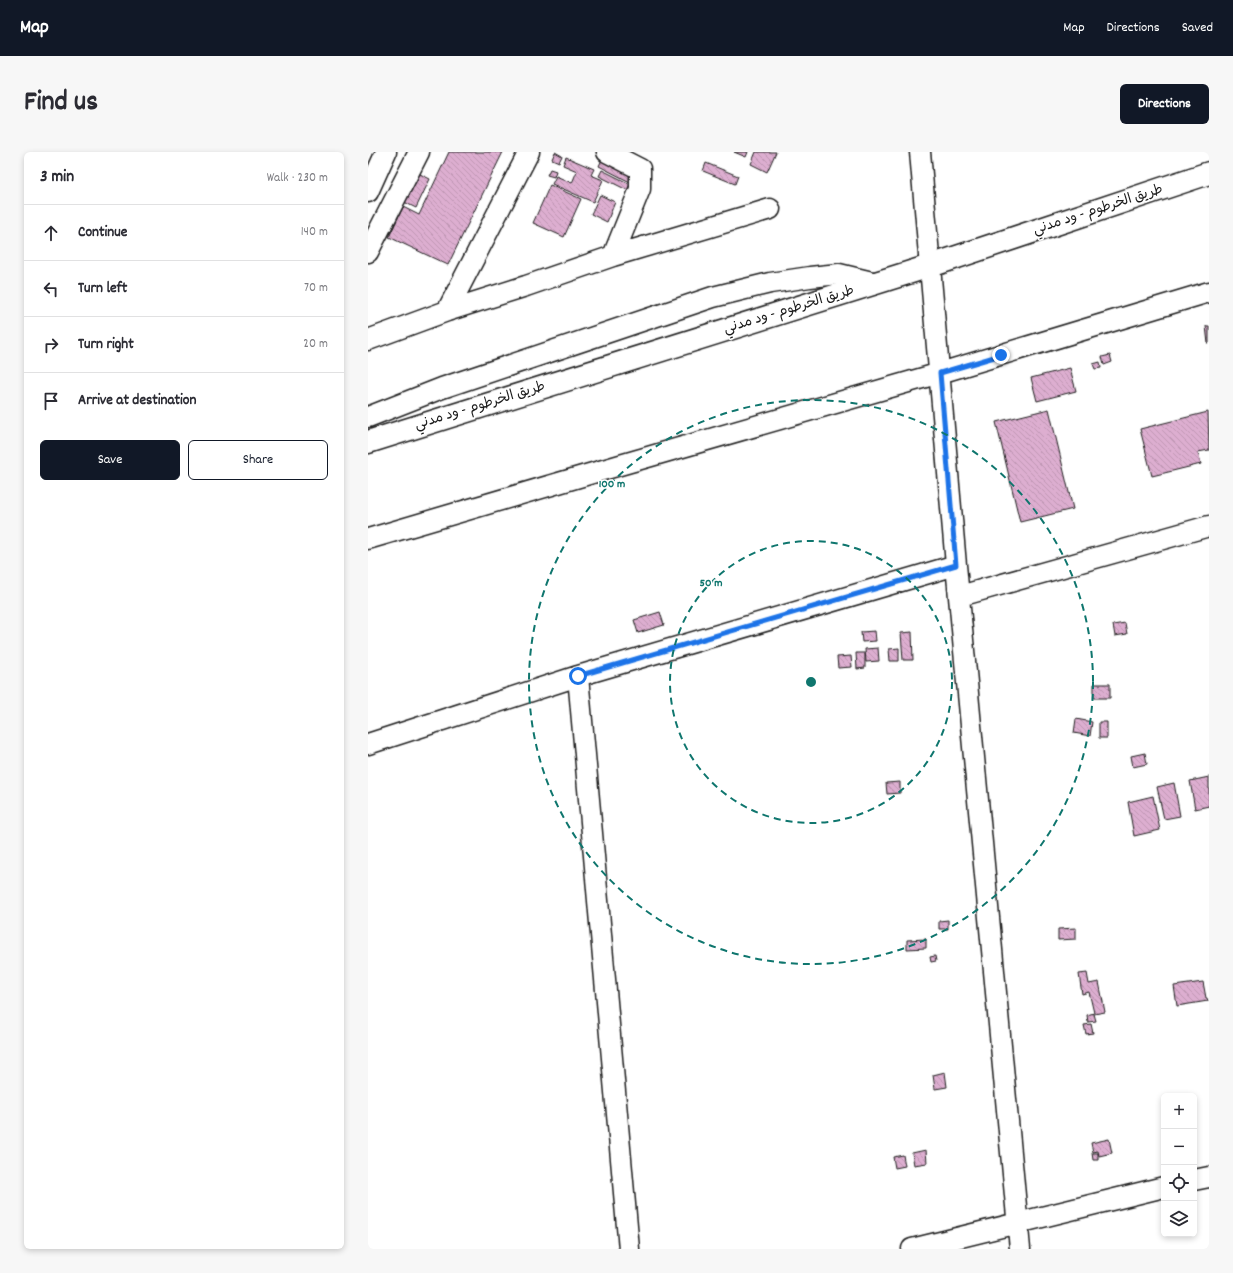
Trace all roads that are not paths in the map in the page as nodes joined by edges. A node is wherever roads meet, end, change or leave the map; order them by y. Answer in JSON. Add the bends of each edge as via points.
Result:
{"nodes":[{"id":1,"x":386,"y":152,"type":"edge"},
{"id":2,"x":419,"y":152,"type":"edge"},
{"id":3,"x":529,"y":152,"type":"edge"},
{"id":4,"x":607,"y":152,"type":"edge"},
{"id":5,"x":920,"y":152,"type":"edge"},
{"id":6,"x":1209,"y":173,"type":"edge"},
{"id":7,"x":368,"y":192,"type":"edge"},
{"id":8,"x":770,"y":210,"type":"dead end"},
{"id":9,"x":368,"y":252,"type":"edge"},
{"id":10,"x":613,"y":256,"type":"junction"},
{"id":11,"x":930,"y":266,"type":"junction"},
{"id":12,"x":876,"y":283,"type":"junction"},
{"id":13,"x":1209,"y":292,"type":"edge"},
{"id":14,"x":447,"y":312,"type":"junction"},
{"id":15,"x":368,"y":340,"type":"edge"},
{"id":16,"x":940,"y":373,"type":"junction"},
{"id":17,"x":368,"y":417,"type":"edge"},
{"id":18,"x":368,"y":442,"type":"edge"},
{"id":19,"x":1209,"y":526,"type":"edge"},
{"id":20,"x":368,"y":539,"type":"edge"},
{"id":21,"x":956,"y":565,"type":"junction"},
{"id":22,"x":960,"y":596,"type":"junction"},
{"id":23,"x":578,"y":676,"type":"junction"},
{"id":24,"x":368,"y":744,"type":"edge"},
{"id":25,"x":1209,"y":1177,"type":"edge"},
{"id":26,"x":1197,"y":1179,"type":"edge"},
{"id":27,"x":1161,"y":1189,"type":"edge"},
{"id":28,"x":1017,"y":1223,"type":"junction"},
{"id":29,"x":629,"y":1249,"type":"edge"},
{"id":30,"x":912,"y":1249,"type":"edge"},
{"id":31,"x":1020,"y":1249,"type":"edge"}],
"edges":[{"from":1,"to":7,"type":"street"},
{"from":2,"to":9,"type":"street"},
{"from":3,"to":14,"type":"street"},
{"from":4,"to":10,"type":"street","via":[[640,169],[640,189]]},
{"from":5,"to":11,"type":"street"},
{"from":6,"to":11,"type":"highway","name":"طريق الخرطوم - ود مدني"},
{"from":8,"to":10,"type":"street"},
{"from":10,"to":14,"type":"street"},
{"from":11,"to":12,"type":"highway","name":"طريق الخرطوم - ود مدني"},
{"from":11,"to":16,"type":"street"},
{"from":12,"to":17,"type":"street","via":[[838,274],[770,283],[713,297],[442,388]]},
{"from":12,"to":18,"type":"highway","name":"طريق الخرطوم - ود مدني"},
{"from":13,"to":16,"type":"street"},
{"from":14,"to":15,"type":"street"},
{"from":16,"to":20,"type":"street"},
{"from":16,"to":21,"type":"street"},
{"from":19,"to":22,"type":"street"},
{"from":21,"to":22,"type":"street"},
{"from":21,"to":23,"type":"street"},
{"from":22,"to":28,"type":"street"},
{"from":23,"to":24,"type":"street"},
{"from":23,"to":29,"type":"street"},
{"from":25,"to":26,"type":"street"},
{"from":27,"to":28,"type":"street"},
{"from":28,"to":30,"type":"street"},
{"from":28,"to":31,"type":"street"}]}
